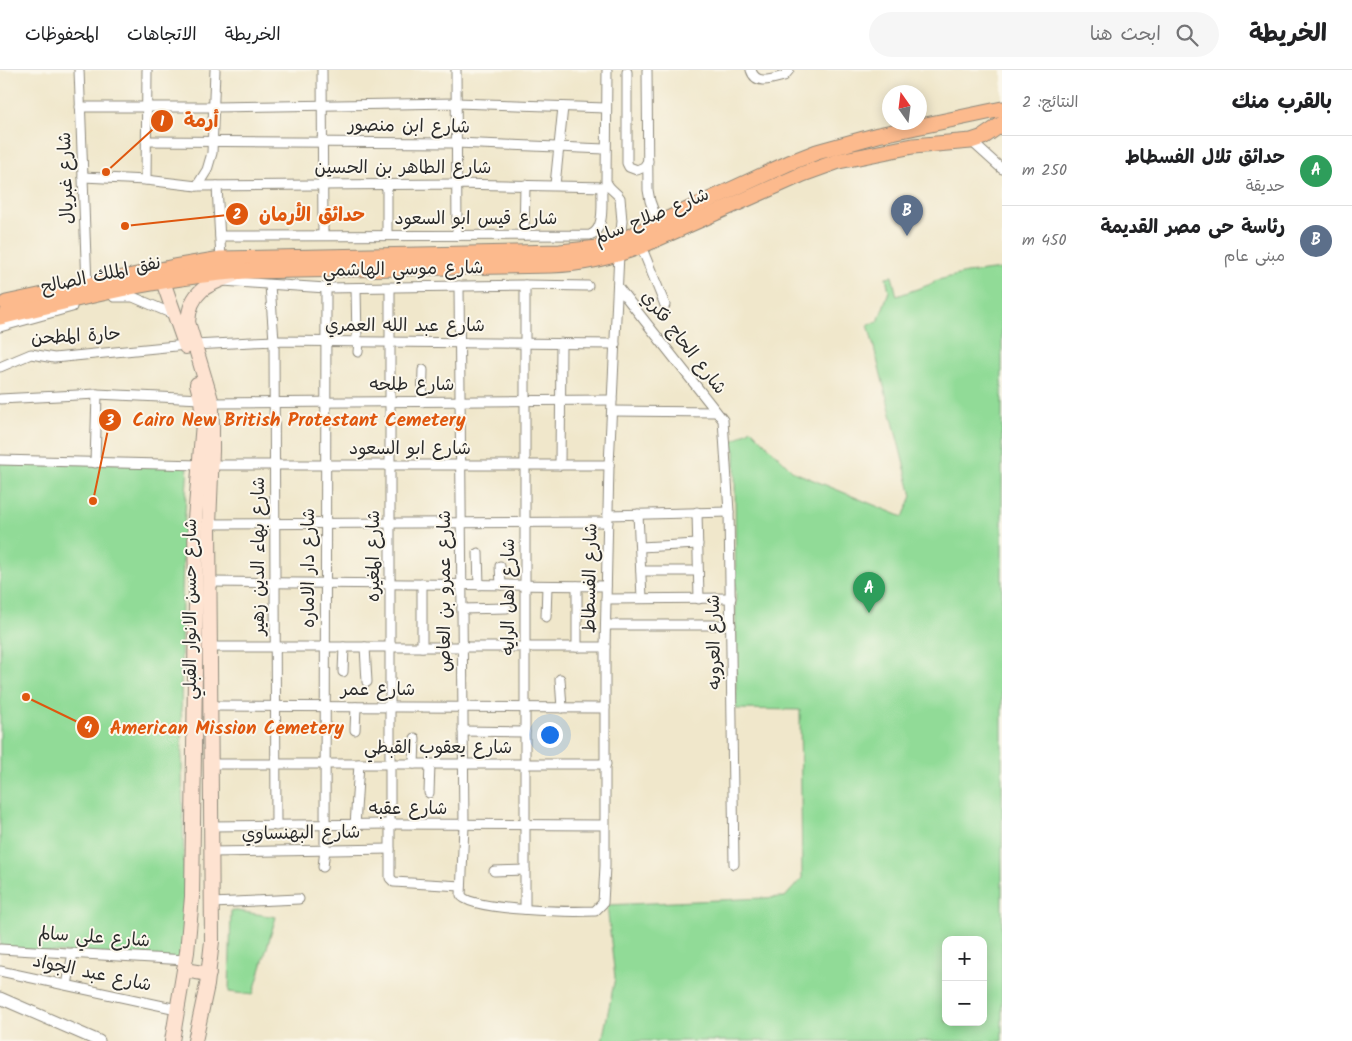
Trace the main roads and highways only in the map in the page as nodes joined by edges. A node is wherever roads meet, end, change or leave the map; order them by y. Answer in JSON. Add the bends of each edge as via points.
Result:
{"nodes":[{"id":1,"x":1002,"y":109,"type":"edge"},
{"id":2,"x":955,"y":118,"type":"junction"},
{"id":3,"x":1002,"y":124,"type":"edge"},
{"id":4,"x":965,"y":142,"type":"junction"},
{"id":5,"x":619,"y":248,"type":"junction"},
{"id":6,"x":214,"y":268,"type":"junction"},
{"id":7,"x":161,"y":276,"type":"junction"},
{"id":8,"x":90,"y":294,"type":"junction"},
{"id":9,"x":6,"y":303,"type":"dead end"},
{"id":10,"x":0,"y":318,"type":"edge"},
{"id":11,"x":190,"y":345,"type":"junction"},
{"id":12,"x":206,"y":465,"type":"junction"},
{"id":13,"x":185,"y":966,"type":"junction"},
{"id":14,"x":208,"y":974,"type":"junction"},
{"id":15,"x":172,"y":1041,"type":"edge"},
{"id":16,"x":195,"y":1041,"type":"edge"}],
"edges":[{"from":1,"to":2,"type":"highway","name":"شارع صلاح سالم"},
{"from":2,"to":4,"type":"highway"},
{"from":2,"to":5,"type":"highway","name":"شارع صلاح سالم","via":[[878,135],[789,163],[658,224]]},
{"from":3,"to":4,"type":"highway","name":"شارع صلاح سالم","via":[[983,137]]},
{"from":4,"to":5,"type":"highway","name":"شارع صلاح سالم","via":[[892,149],[839,161],[802,174],[641,246]]},
{"from":5,"to":6,"type":"highway","name":"شارع صلاح سالم"},
{"from":5,"to":6,"type":"highway","name":"شارع صلاح سالم","via":[[581,263],[552,265],[246,271]]},
{"from":6,"to":7,"type":"highway","name":"نفق الملك الصالح"},
{"from":6,"to":11,"type":"main road","name":"شارع حسن الانوار القبلي","via":[[191,304],[188,322]]},
{"from":7,"to":8,"type":"highway","name":"نفق الملك الصالح"},
{"from":7,"to":11,"type":"main road","name":"شارع حسن الانوار القبلي"},
{"from":8,"to":9,"type":"highway","name":"نفق الملك الصالح"},
{"from":8,"to":10,"type":"highway","name":"نفق الملك الصالح"},
{"from":11,"to":12,"type":"main road","name":"شارع حسن الانوار القبلي","via":[[207,401]]},
{"from":12,"to":13,"type":"main road","name":"شارع حسن الانوار القبلي","via":[[195,519],[193,876]]},
{"from":12,"to":14,"type":"main road","name":"شارع حسن الانوار القبلي","via":[[212,852],[212,941]]},
{"from":13,"to":14,"type":"main road"},
{"from":13,"to":15,"type":"main road","name":"شارع حسن الانوار القبلي"},
{"from":14,"to":16,"type":"main road","name":"شارع حسن الانوار القبلي"}]}
